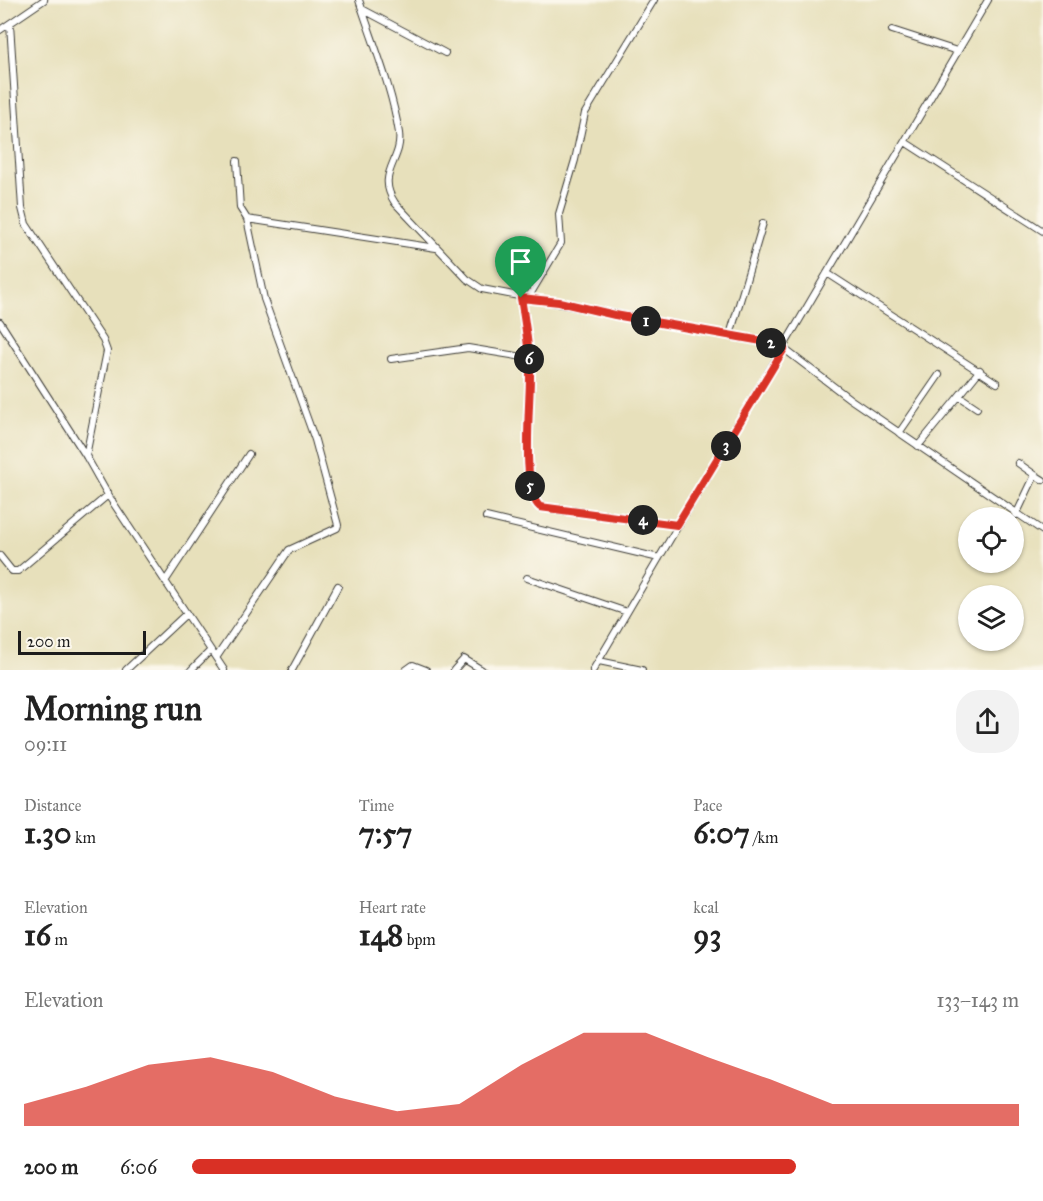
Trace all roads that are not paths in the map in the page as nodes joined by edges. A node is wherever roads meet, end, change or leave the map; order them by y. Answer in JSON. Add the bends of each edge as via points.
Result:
{"nodes":[{"id":1,"x":44,"y":0,"type":"edge"},
{"id":2,"x":359,"y":0,"type":"edge"},
{"id":3,"x":654,"y":0,"type":"edge"},
{"id":4,"x":988,"y":0,"type":"edge"},
{"id":5,"x":362,"y":9,"type":"junction"},
{"id":6,"x":10,"y":24,"type":"junction"},
{"id":7,"x":0,"y":30,"type":"edge"},
{"id":8,"x":892,"y":30,"type":"dead end"},
{"id":9,"x":957,"y":51,"type":"junction"},
{"id":10,"x":445,"y":53,"type":"dead end"},
{"id":11,"x":905,"y":142,"type":"junction"},
{"id":12,"x":237,"y":161,"type":"dead end"},
{"id":13,"x":248,"y":219,"type":"junction"},
{"id":14,"x":763,"y":223,"type":"dead end"},
{"id":15,"x":1043,"y":231,"type":"edge"},
{"id":16,"x":437,"y":248,"type":"junction"},
{"id":17,"x":827,"y":273,"type":"junction"},
{"id":18,"x":521,"y":298,"type":"junction"},
{"id":19,"x":528,"y":298,"type":"junction"},
{"id":20,"x":0,"y":322,"type":"edge"},
{"id":21,"x":730,"y":335,"type":"junction"},
{"id":22,"x":784,"y":349,"type":"junction"},
{"id":23,"x":391,"y":358,"type":"dead end"},
{"id":24,"x":529,"y":358,"type":"junction"},
{"id":25,"x":980,"y":370,"type":"junction"},
{"id":26,"x":939,"y":375,"type":"dead end"},
{"id":27,"x":997,"y":383,"type":"dead end"},
{"id":28,"x":959,"y":396,"type":"junction"},
{"id":29,"x":976,"y":408,"type":"dead end"},
{"id":30,"x":899,"y":433,"type":"junction"},
{"id":31,"x":918,"y":446,"type":"junction"},
{"id":32,"x":249,"y":454,"type":"dead end"},
{"id":33,"x":86,"y":456,"type":"junction"},
{"id":34,"x":1018,"y":464,"type":"dead end"},
{"id":35,"x":1035,"y":475,"type":"junction"},
{"id":36,"x":1043,"y":480,"type":"edge"},
{"id":37,"x":108,"y":495,"type":"junction"},
{"id":38,"x":1005,"y":507,"type":"edge"},
{"id":39,"x":1020,"y":507,"type":"edge"},
{"id":40,"x":486,"y":517,"type":"dead end"},
{"id":41,"x":1024,"y":520,"type":"edge"},
{"id":42,"x":677,"y":525,"type":"junction"},
{"id":43,"x":1043,"y":531,"type":"edge"},
{"id":44,"x":0,"y":556,"type":"edge"},
{"id":45,"x":658,"y":558,"type":"junction"},
{"id":46,"x":528,"y":578,"type":"dead end"},
{"id":47,"x":166,"y":580,"type":"junction"},
{"id":48,"x":338,"y":586,"type":"dead end"},
{"id":49,"x":627,"y":612,"type":"junction"},
{"id":50,"x":186,"y":614,"type":"junction"},
{"id":51,"x":209,"y":652,"type":"junction"},
{"id":52,"x":216,"y":658,"type":"junction"},
{"id":53,"x":599,"y":661,"type":"junction"},
{"id":54,"x":126,"y":670,"type":"edge"},
{"id":55,"x":191,"y":670,"type":"edge"},
{"id":56,"x":224,"y":670,"type":"edge"},
{"id":57,"x":293,"y":670,"type":"edge"},
{"id":58,"x":406,"y":670,"type":"edge"},
{"id":59,"x":426,"y":670,"type":"edge"},
{"id":60,"x":454,"y":670,"type":"edge"},
{"id":61,"x":482,"y":670,"type":"edge"},
{"id":62,"x":593,"y":670,"type":"edge"},
{"id":63,"x":642,"y":670,"type":"edge"}],
"edges":[{"from":1,"to":6,"type":"street"},
{"from":2,"to":5,"type":"street"},
{"from":3,"to":19,"type":"street","via":[[585,113],[559,214],[561,243]]},
{"from":4,"to":9,"type":"street"},
{"from":5,"to":10,"type":"street"},
{"from":5,"to":16,"type":"street","via":[[399,135],[386,183],[388,190],[395,203]]},
{"from":6,"to":7,"type":"street"},
{"from":6,"to":33,"type":"street","via":[[26,224],[107,351]]},
{"from":8,"to":9,"type":"street"},
{"from":9,"to":11,"type":"street"},
{"from":11,"to":15,"type":"street"},
{"from":11,"to":17,"type":"street"},
{"from":12,"to":13,"type":"street","via":[[240,208]]},
{"from":13,"to":16,"type":"street"},
{"from":13,"to":52,"type":"street","via":[[264,298],[315,440],[338,525],[289,550]]},
{"from":14,"to":21,"type":"street"},
{"from":16,"to":18,"type":"street","via":[[474,285]]},
{"from":17,"to":22,"type":"street"},
{"from":17,"to":25,"type":"street"},
{"from":18,"to":19,"type":"street"},
{"from":18,"to":24,"type":"street"},
{"from":19,"to":21,"type":"street"},
{"from":20,"to":33,"type":"street"},
{"from":21,"to":22,"type":"street","via":[[773,343]]},
{"from":22,"to":30,"type":"street"},
{"from":22,"to":42,"type":"street"},
{"from":23,"to":24,"type":"street","via":[[468,348]]},
{"from":24,"to":42,"type":"street","via":[[530,487],[537,505]]},
{"from":25,"to":27,"type":"street"},
{"from":25,"to":28,"type":"street"},
{"from":26,"to":30,"type":"street"},
{"from":28,"to":29,"type":"street"},
{"from":28,"to":31,"type":"street"},
{"from":30,"to":31,"type":"street"},
{"from":31,"to":38,"type":"street"},
{"from":32,"to":47,"type":"street"},
{"from":33,"to":37,"type":"street"},
{"from":34,"to":35,"type":"street"},
{"from":35,"to":36,"type":"street"},
{"from":35,"to":39,"type":"street"},
{"from":37,"to":44,"type":"street","via":[[18,571],[12,571]]},
{"from":37,"to":47,"type":"street"},
{"from":40,"to":45,"type":"street"},
{"from":41,"to":43,"type":"street"},
{"from":42,"to":45,"type":"street"},
{"from":45,"to":49,"type":"street"},
{"from":46,"to":49,"type":"street"},
{"from":47,"to":50,"type":"street"},
{"from":48,"to":57,"type":"street"},
{"from":49,"to":53,"type":"street"},
{"from":50,"to":51,"type":"street"},
{"from":50,"to":54,"type":"street"},
{"from":51,"to":52,"type":"street"},
{"from":51,"to":55,"type":"street"},
{"from":52,"to":56,"type":"street"},
{"from":53,"to":62,"type":"street"},
{"from":53,"to":63,"type":"street"},
{"from":58,"to":59,"type":"street","via":[[413,665]]},
{"from":60,"to":61,"type":"street","via":[[464,659]]}]}
